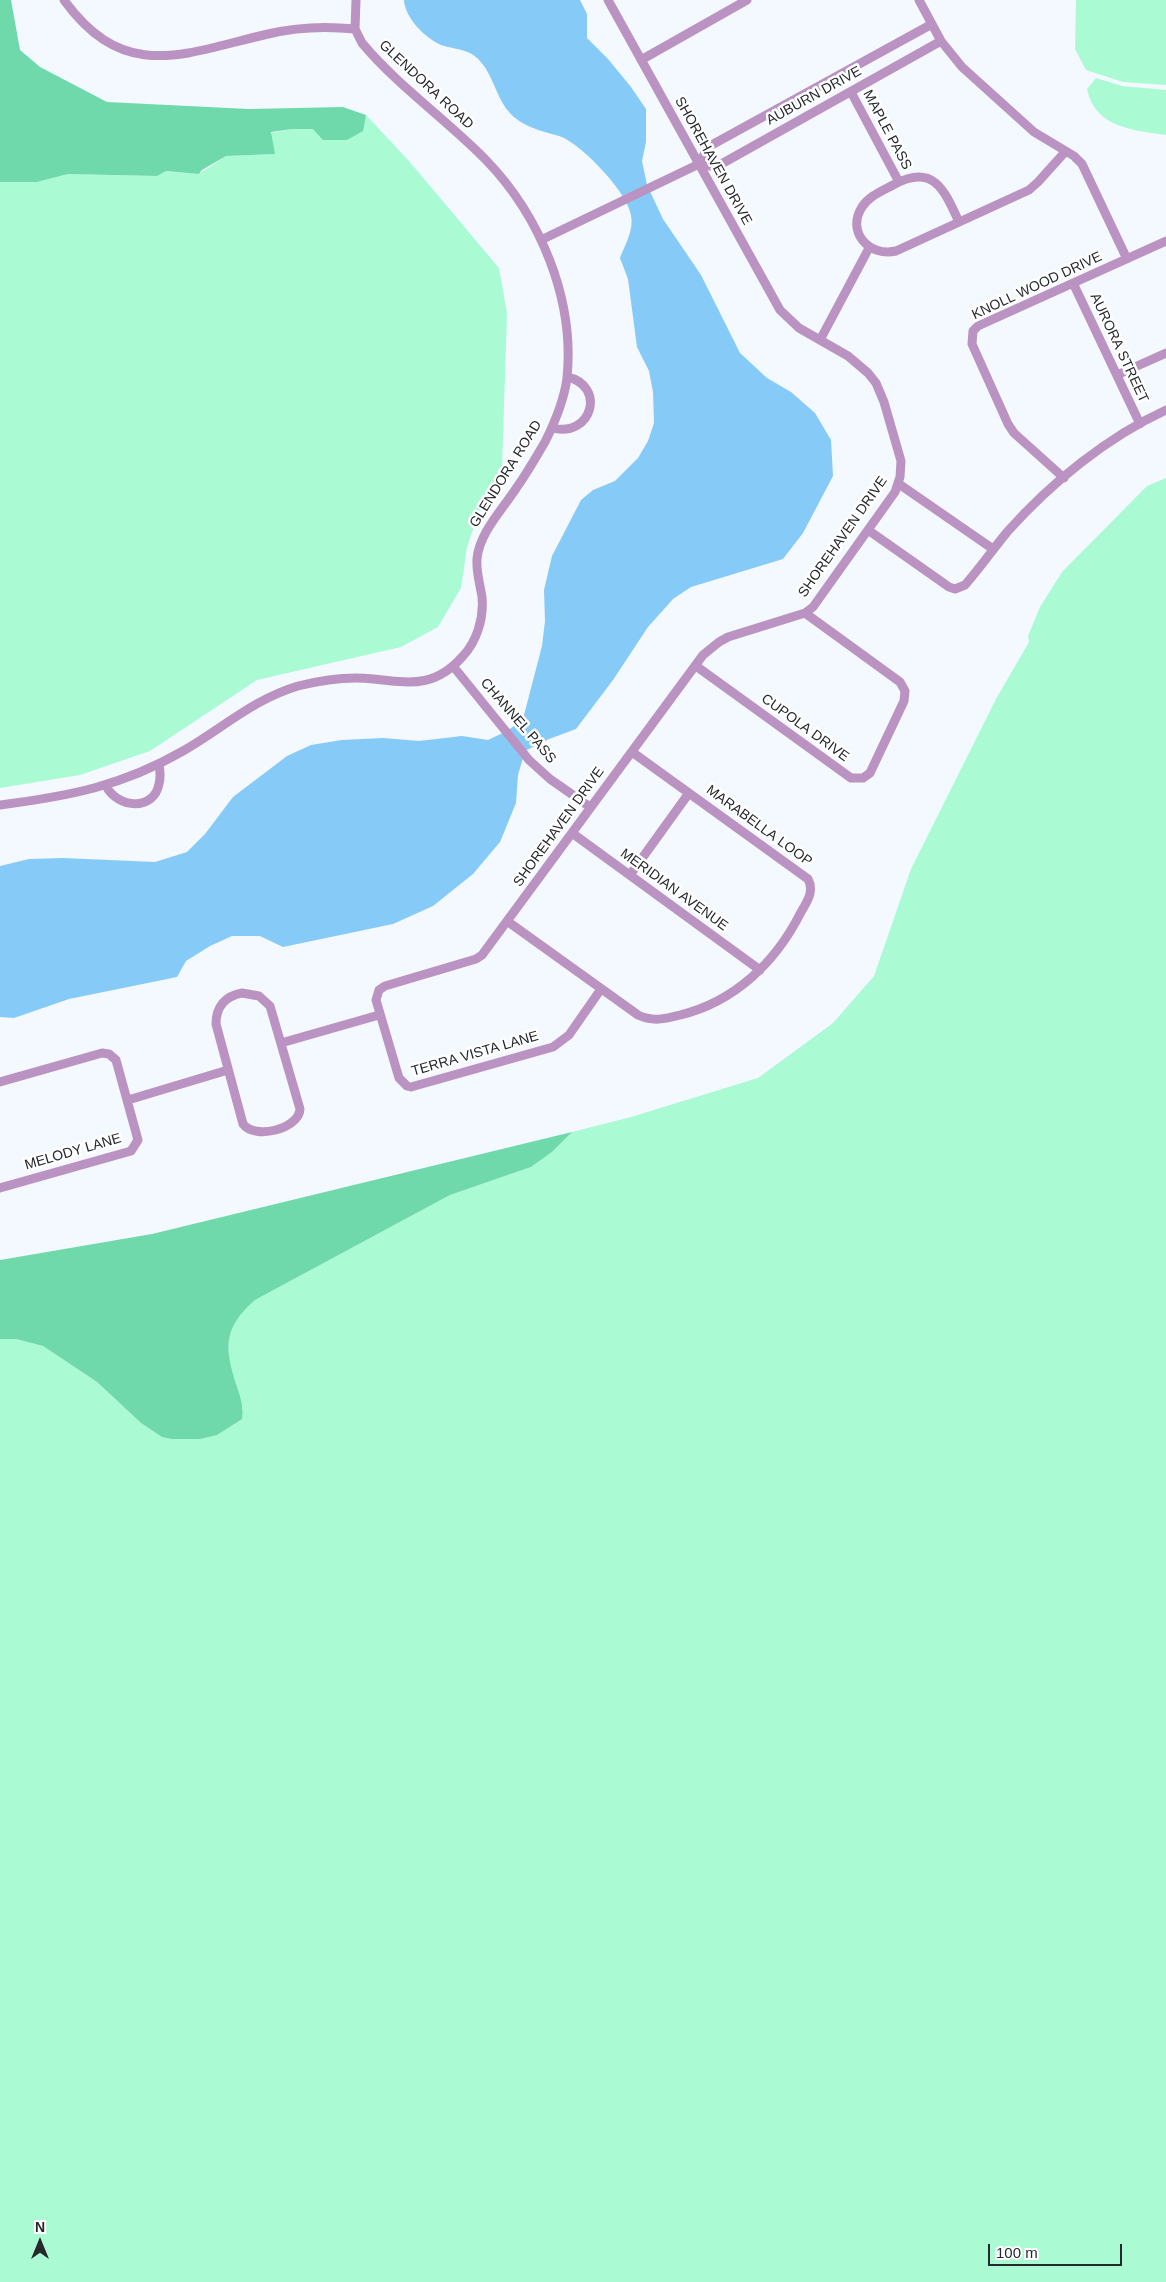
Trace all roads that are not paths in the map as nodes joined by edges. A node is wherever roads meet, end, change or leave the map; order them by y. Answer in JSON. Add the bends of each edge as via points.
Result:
{"nodes":[{"id":1,"x":64,"y":0,"type":"edge"},
{"id":2,"x":356,"y":0,"type":"edge"},
{"id":3,"x":608,"y":0,"type":"edge"},
{"id":4,"x":747,"y":0,"type":"edge"},
{"id":5,"x":919,"y":0,"type":"edge"},
{"id":6,"x":735,"y":3,"type":"edge"},
{"id":7,"x":932,"y":24,"type":"junction"},
{"id":8,"x":356,"y":29,"type":"junction"},
{"id":9,"x":941,"y":41,"type":"junction"},
{"id":10,"x":641,"y":60,"type":"junction"},
{"id":11,"x":851,"y":92,"type":"junction"},
{"id":12,"x":1065,"y":152,"type":"junction"},
{"id":13,"x":699,"y":164,"type":"junction"},
{"id":14,"x":899,"y":182,"type":"junction"},
{"id":15,"x":959,"y":222,"type":"junction"},
{"id":16,"x":541,"y":240,"type":"junction"},
{"id":17,"x":1166,"y":241,"type":"edge"},
{"id":18,"x":869,"y":248,"type":"junction"},
{"id":19,"x":1127,"y":258,"type":"junction"},
{"id":20,"x":1073,"y":283,"type":"junction"},
{"id":21,"x":820,"y":340,"type":"junction"},
{"id":22,"x":1166,"y":352,"type":"edge"},
{"id":23,"x":1117,"y":375,"type":"junction"},
{"id":24,"x":567,"y":378,"type":"junction"},
{"id":25,"x":1166,"y":410,"type":"edge"},
{"id":26,"x":1140,"y":424,"type":"junction"},
{"id":27,"x":552,"y":428,"type":"junction"},
{"id":28,"x":1064,"y":478,"type":"junction"},
{"id":29,"x":899,"y":484,"type":"junction"},
{"id":30,"x":868,"y":530,"type":"junction"},
{"id":31,"x":993,"y":549,"type":"junction"},
{"id":32,"x":805,"y":613,"type":"junction"},
{"id":33,"x":453,"y":666,"type":"junction"},
{"id":34,"x":696,"y":666,"type":"junction"},
{"id":35,"x":632,"y":752,"type":"junction"},
{"id":36,"x":159,"y":764,"type":"junction"},
{"id":37,"x":106,"y":786,"type":"junction"},
{"id":38,"x":689,"y":793,"type":"junction"},
{"id":39,"x":0,"y":805,"type":"edge"},
{"id":40,"x":590,"y":807,"type":"junction"},
{"id":41,"x":572,"y":832,"type":"junction"},
{"id":42,"x":630,"y":875,"type":"junction"},
{"id":43,"x":507,"y":920,"type":"junction"},
{"id":44,"x":760,"y":970,"type":"junction"},
{"id":45,"x":601,"y":989,"type":"junction"},
{"id":46,"x":379,"y":1015,"type":"junction"},
{"id":47,"x":281,"y":1043,"type":"junction"},
{"id":48,"x":228,"y":1070,"type":"junction"},
{"id":49,"x":0,"y":1082,"type":"edge"},
{"id":50,"x":128,"y":1100,"type":"junction"},
{"id":51,"x":0,"y":1188,"type":"edge"}],
"edges":[{"from":1,"to":8,"type":"street","via":[[89,29],[106,41],[126,50],[158,56],[191,54],[295,29]]},
{"from":2,"to":8,"type":"street"},
{"from":3,"to":10,"type":"street","name":"SHOREHAVEN DRIVE"},
{"from":4,"to":6,"type":"street"},
{"from":5,"to":7,"type":"street"},
{"from":6,"to":10,"type":"street"},
{"from":7,"to":9,"type":"street"},
{"from":7,"to":13,"type":"street","name":"AUBURN DRIVE","via":[[708,147]]},
{"from":8,"to":16,"type":"street","name":"GLENDORA ROAD","via":[[364,46],[488,162],[520,202]]},
{"from":9,"to":11,"type":"street","name":"AUBURN DRIVE"},
{"from":9,"to":12,"type":"street","via":[[962,67],[1016,116]]},
{"from":10,"to":13,"type":"street","name":"SHOREHAVEN DRIVE"},
{"from":11,"to":13,"type":"street","name":"AUBURN DRIVE","via":[[716,167]]},
{"from":11,"to":14,"type":"street","name":"MAPLE PASS"},
{"from":12,"to":15,"type":"street","via":[[1029,190]]},
{"from":12,"to":19,"type":"street","via":[[1074,156],[1084,168]]},
{"from":13,"to":16,"type":"street","name":"AUBURN DRIVE"},
{"from":13,"to":21,"type":"street","name":"SHOREHAVEN DRIVE","via":[[780,310],[799,328]]},
{"from":14,"to":15,"type":"street","via":[[916,176],[936,182],[947,194]]},
{"from":14,"to":18,"type":"street","via":[[869,199],[860,211],[859,231]]},
{"from":15,"to":18,"type":"street","via":[[896,251],[880,252]]},
{"from":16,"to":24,"type":"street","name":"GLENDORA ROAD","via":[[550,260],[562,306]]},
{"from":17,"to":19,"type":"street","name":"KNOLL WOOD DRIVE"},
{"from":18,"to":21,"type":"street"},
{"from":19,"to":20,"type":"street","name":"KNOLL WOOD DRIVE"},
{"from":20,"to":23,"type":"street","name":"AURORA STREET"},
{"from":20,"to":28,"type":"street","name":"KNOLL WOOD DRIVE","via":[[978,326],[971,340],[1008,424]]},
{"from":21,"to":29,"type":"street","name":"SHOREHAVEN DRIVE","via":[[859,363],[879,389],[901,461]]},
{"from":22,"to":23,"type":"street"},
{"from":23,"to":26,"type":"street","name":"AURORA STREET"},
{"from":24,"to":27,"type":"street","name":"GLENDORA ROAD"},
{"from":24,"to":27,"type":"street","via":[[586,388],[590,408],[584,421],[574,429]]},
{"from":25,"to":26,"type":"street"},
{"from":26,"to":28,"type":"street"},
{"from":27,"to":33,"type":"street","name":"GLENDORA ROAD","via":[[482,540],[477,559],[482,597],[480,622],[471,645]]},
{"from":28,"to":31,"type":"street"},
{"from":29,"to":30,"type":"street","name":"SHOREHAVEN DRIVE"},
{"from":29,"to":31,"type":"street"},
{"from":30,"to":31,"type":"street","via":[[955,589],[965,585]]},
{"from":30,"to":32,"type":"street","name":"SHOREHAVEN DRIVE","via":[[819,600]]},
{"from":32,"to":34,"type":"street","name":"SHOREHAVEN DRIVE","via":[[728,637],[711,648]]},
{"from":32,"to":34,"type":"street","name":"CUPOLA DRIVE","via":[[900,682],[905,691],[904,701],[870,773],[863,778],[851,778]]},
{"from":33,"to":36,"type":"street","name":"GLENDORA ROAD","via":[[422,682],[345,679],[290,689],[250,706]]},
{"from":33,"to":40,"type":"street","name":"CHANNEL PASS","via":[[529,760]]},
{"from":34,"to":35,"type":"street","name":"SHOREHAVEN DRIVE"},
{"from":35,"to":38,"type":"street","name":"MARABELLA LOOP"},
{"from":35,"to":40,"type":"street","name":"SHOREHAVEN DRIVE"},
{"from":36,"to":37,"type":"street","name":"GLENDORA ROAD"},
{"from":36,"to":37,"type":"street","via":[[159,784],[152,796],[141,802],[120,802]]},
{"from":37,"to":39,"type":"street","name":"GLENDORA ROAD"},
{"from":38,"to":42,"type":"street"},
{"from":38,"to":44,"type":"street","name":"MARABELLA LOOP","via":[[811,883],[811,894],[795,923]]},
{"from":40,"to":41,"type":"street","name":"SHOREHAVEN DRIVE"},
{"from":41,"to":42,"type":"street","name":"MERIDIAN AVENUE"},
{"from":41,"to":43,"type":"street","name":"SHOREHAVEN DRIVE"},
{"from":42,"to":44,"type":"street","name":"MERIDIAN AVENUE"},
{"from":43,"to":45,"type":"street","name":"MARABELLA LOOP"},
{"from":43,"to":46,"type":"street","name":"SHOREHAVEN DRIVE","via":[[476,959],[381,988],[376,1000]]},
{"from":44,"to":45,"type":"street","name":"MARABELLA LOOP","via":[[723,998],[692,1012],[664,1019],[646,1019]]},
{"from":45,"to":46,"type":"street","name":"TERRA VISTA LANE","via":[[569,1035],[552,1047],[416,1087],[407,1086],[399,1078]]},
{"from":46,"to":47,"type":"street"},
{"from":47,"to":48,"type":"street","via":[[267,1002],[249,993],[231,996],[222,1004],[216,1020]]},
{"from":47,"to":48,"type":"street","via":[[299,1106],[299,1115],[292,1124],[261,1133],[249,1130],[242,1120]]},
{"from":48,"to":50,"type":"street"},
{"from":49,"to":50,"type":"street","via":[[106,1053],[116,1060]]},
{"from":50,"to":51,"type":"street","name":"MELODY LANE","via":[[138,1134],[131,1151]]}]}
